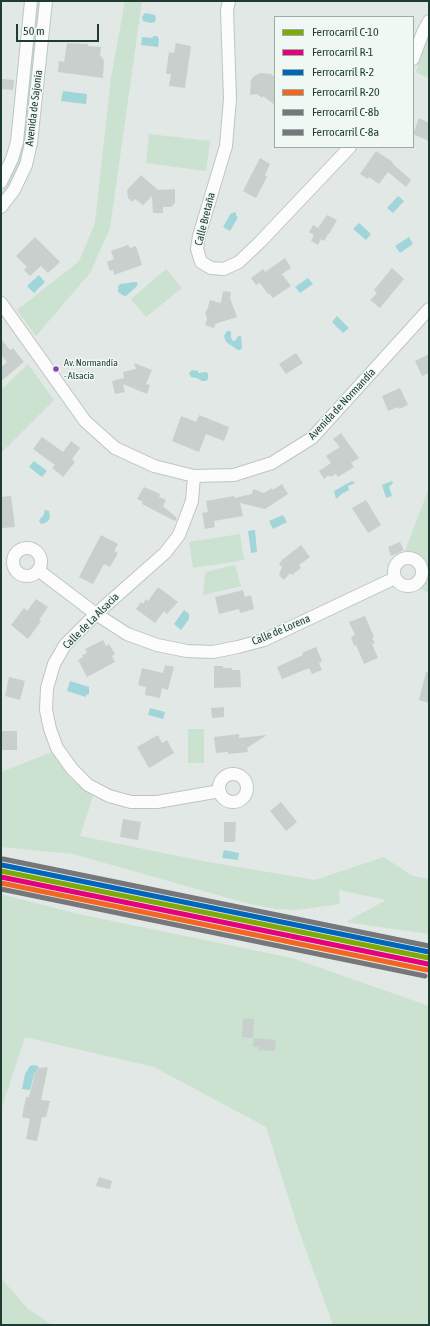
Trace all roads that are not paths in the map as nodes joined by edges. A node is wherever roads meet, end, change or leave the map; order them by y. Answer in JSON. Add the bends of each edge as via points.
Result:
{"nodes":[{"id":1,"x":31,"y":1,"type":"edge"},
{"id":2,"x":46,"y":1,"type":"edge"},
{"id":3,"x":229,"y":1,"type":"edge"},
{"id":4,"x":429,"y":21,"type":"edge"},
{"id":5,"x":414,"y":56,"type":"edge"},
{"id":6,"x":349,"y":148,"type":"edge"},
{"id":7,"x":1,"y":182,"type":"edge"},
{"id":8,"x":1,"y":207,"type":"edge"},
{"id":9,"x":1,"y":303,"type":"edge"},
{"id":10,"x":429,"y":309,"type":"edge"},
{"id":11,"x":194,"y":476,"type":"junction"},
{"id":12,"x":38,"y":570,"type":"dead end"},
{"id":13,"x":395,"y":578,"type":"dead end"},
{"id":14,"x":96,"y":614,"type":"junction"},
{"id":15,"x":220,"y":791,"type":"dead end"}],
"edges":[{"from":1,"to":7,"type":"street","name":"Avenida de Sajonia","via":[[17,142]]},
{"from":2,"to":8,"type":"street","name":"Avenida de Sajonia","via":[[31,142],[26,164],[14,190]]},
{"from":3,"to":6,"type":"street","name":"Calle Bretaña","via":[[227,10],[230,99],[226,146],[199,236],[197,249],[201,262],[210,268],[224,269],[239,262]]},
{"from":4,"to":5,"type":"street"},
{"from":9,"to":11,"type":"street","name":"Avenida de Normandía","via":[[85,421],[115,448],[154,466]]},
{"from":10,"to":11,"type":"street","name":"Avenida de Normandía","via":[[312,438],[272,463],[234,475]]},
{"from":11,"to":14,"type":"street","name":"Calle de La Alsacia","via":[[192,501],[179,535],[164,553]]},
{"from":12,"to":14,"type":"street","name":"Calle de Lorena"},
{"from":13,"to":14,"type":"street","name":"Calle de Lorena","via":[[264,640],[213,652],[187,651],[157,645],[127,634]]},
{"from":14,"to":15,"type":"street","name":"Calle de La Alsacia","via":[[65,645],[54,664],[47,688],[46,710],[50,729],[57,748],[72,770],[88,785],[109,796],[132,802],[157,802]]}]}
